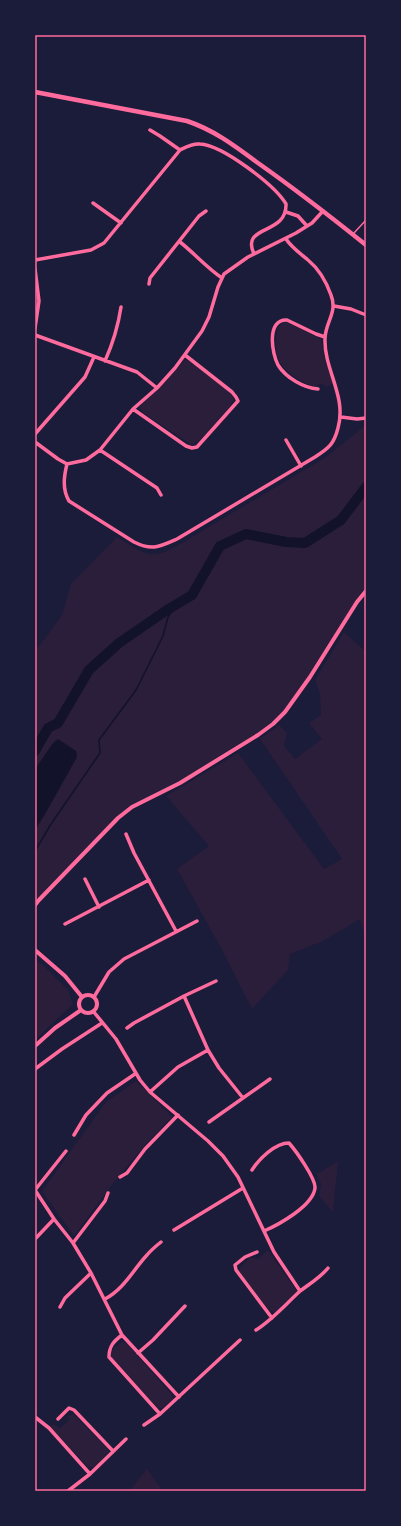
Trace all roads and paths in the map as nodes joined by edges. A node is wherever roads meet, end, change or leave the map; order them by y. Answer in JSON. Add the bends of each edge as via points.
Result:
{"nodes":[{"id":1,"x":35,"y":92,"type":"edge"},
{"id":2,"x":150,"y":130,"type":"dead end"},
{"id":3,"x":180,"y":150,"type":"junction"},
{"id":4,"x":93,"y":203,"type":"dead end"},
{"id":5,"x":206,"y":211,"type":"dead end"},
{"id":6,"x":323,"y":211,"type":"junction"},
{"id":7,"x":286,"y":212,"type":"junction"},
{"id":8,"x":366,"y":220,"type":"edge"},
{"id":9,"x":121,"y":223,"type":"junction"},
{"id":10,"x":307,"y":226,"type":"junction"},
{"id":11,"x":352,"y":234,"type":"junction"},
{"id":12,"x":286,"y":239,"type":"junction"},
{"id":13,"x":180,"y":242,"type":"junction"},
{"id":14,"x":366,"y":245,"type":"edge"},
{"id":15,"x":254,"y":254,"type":"junction"},
{"id":16,"x":35,"y":260,"type":"edge"},
{"id":17,"x":35,"y":269,"type":"edge"},
{"id":18,"x":222,"y":278,"type":"junction"},
{"id":19,"x":148,"y":284,"type":"dead end"},
{"id":20,"x":334,"y":306,"type":"junction"},
{"id":21,"x":121,"y":307,"type":"dead end"},
{"id":22,"x":366,"y":315,"type":"edge"},
{"id":23,"x":35,"y":328,"type":"edge"},
{"id":24,"x":35,"y":335,"type":"edge"},
{"id":25,"x":325,"y":337,"type":"junction"},
{"id":26,"x":185,"y":355,"type":"junction"},
{"id":27,"x":94,"y":357,"type":"junction"},
{"id":28,"x":105,"y":361,"type":"junction"},
{"id":29,"x":157,"y":388,"type":"junction"},
{"id":30,"x":318,"y":389,"type":"dead end"},
{"id":31,"x":133,"y":409,"type":"junction"},
{"id":32,"x":341,"y":417,"type":"junction"},
{"id":33,"x":366,"y":418,"type":"edge"},
{"id":34,"x":35,"y":434,"type":"edge"},
{"id":35,"x":286,"y":440,"type":"dead end"},
{"id":36,"x":35,"y":442,"type":"edge"},
{"id":37,"x":100,"y":450,"type":"junction"},
{"id":38,"x":67,"y":464,"type":"junction"},
{"id":39,"x":301,"y":466,"type":"junction"},
{"id":40,"x":161,"y":495,"type":"dead end"},
{"id":41,"x":366,"y":591,"type":"edge"},
{"id":42,"x":126,"y":834,"type":"dead end"},
{"id":43,"x":85,"y":879,"type":"dead end"},
{"id":44,"x":149,"y":880,"type":"junction"},
{"id":45,"x":35,"y":905,"type":"edge"},
{"id":46,"x":98,"y":907,"type":"junction"},
{"id":47,"x":197,"y":921,"type":"dead end"},
{"id":48,"x":65,"y":924,"type":"dead end"},
{"id":49,"x":176,"y":931,"type":"junction"},
{"id":50,"x":35,"y":950,"type":"edge"},
{"id":51,"x":216,"y":980,"type":"dead end"},
{"id":52,"x":184,"y":996,"type":"junction"},
{"id":53,"x":82,"y":997,"type":"junction"},
{"id":54,"x":94,"y":997,"type":"junction"},
{"id":55,"x":81,"y":1010,"type":"junction"},
{"id":56,"x":93,"y":1011,"type":"junction"},
{"id":57,"x":102,"y":1023,"type":"junction"},
{"id":58,"x":127,"y":1028,"type":"dead end"},
{"id":59,"x":35,"y":1046,"type":"edge"},
{"id":60,"x":208,"y":1050,"type":"junction"},
{"id":61,"x":35,"y":1069,"type":"edge"},
{"id":62,"x":135,"y":1074,"type":"junction"},
{"id":63,"x":270,"y":1079,"type":"dead end"},
{"id":64,"x":150,"y":1092,"type":"junction"},
{"id":65,"x":243,"y":1098,"type":"junction"},
{"id":66,"x":178,"y":1116,"type":"junction"},
{"id":67,"x":209,"y":1122,"type":"dead end"},
{"id":68,"x":74,"y":1135,"type":"dead end"},
{"id":69,"x":66,"y":1151,"type":"dead end"},
{"id":70,"x":252,"y":1170,"type":"dead end"},
{"id":71,"x":120,"y":1178,"type":"dead end"},
{"id":72,"x":243,"y":1188,"type":"junction"},
{"id":73,"x":35,"y":1190,"type":"edge"},
{"id":74,"x":108,"y":1193,"type":"dead end"},
{"id":75,"x":54,"y":1218,"type":"junction"},
{"id":76,"x":174,"y":1230,"type":"dead end"},
{"id":77,"x":264,"y":1231,"type":"junction"},
{"id":78,"x":35,"y":1239,"type":"edge"},
{"id":79,"x":161,"y":1242,"type":"dead end"},
{"id":80,"x":73,"y":1243,"type":"junction"},
{"id":81,"x":257,"y":1252,"type":"dead end"},
{"id":82,"x":328,"y":1268,"type":"dead end"},
{"id":83,"x":91,"y":1273,"type":"junction"},
{"id":84,"x":300,"y":1291,"type":"junction"},
{"id":85,"x":105,"y":1299,"type":"junction"},
{"id":86,"x":185,"y":1306,"type":"dead end"},
{"id":87,"x":60,"y":1307,"type":"dead end"},
{"id":88,"x":272,"y":1318,"type":"junction"},
{"id":89,"x":256,"y":1330,"type":"dead end"},
{"id":90,"x":122,"y":1335,"type":"junction"},
{"id":91,"x":240,"y":1340,"type":"dead end"},
{"id":92,"x":138,"y":1353,"type":"junction"},
{"id":93,"x":179,"y":1397,"type":"junction"},
{"id":94,"x":160,"y":1414,"type":"junction"},
{"id":95,"x":35,"y":1417,"type":"edge"},
{"id":96,"x":58,"y":1418,"type":"dead end"},
{"id":97,"x":144,"y":1426,"type":"dead end"},
{"id":98,"x":126,"y":1439,"type":"dead end"},
{"id":99,"x":113,"y":1451,"type":"junction"},
{"id":100,"x":90,"y":1474,"type":"junction"},
{"id":101,"x":68,"y":1491,"type":"edge"}],
"edges":[{"from":1,"to":6,"type":"main road","via":[[202,126],[279,177]]},
{"from":2,"to":3,"type":"street"},
{"from":3,"to":7,"type":"street","via":[[190,145],[201,144],[220,150],[271,186],[286,204]]},
{"from":3,"to":9,"type":"street"},
{"from":4,"to":9,"type":"street"},
{"from":5,"to":13,"type":"street","via":[[199,216]]},
{"from":6,"to":10,"type":"street"},
{"from":6,"to":11,"type":"main road"},
{"from":7,"to":10,"type":"street","via":[[298,216]]},
{"from":7,"to":15,"type":"street","via":[[277,223],[252,239]]},
{"from":8,"to":11,"type":"lane"},
{"from":9,"to":16,"type":"street","via":[[104,243],[91,250]]},
{"from":10,"to":12,"type":"street"},
{"from":11,"to":14,"type":"main road"},
{"from":12,"to":15,"type":"street"},
{"from":12,"to":20,"type":"street","via":[[321,275]]},
{"from":13,"to":18,"type":"street"},
{"from":13,"to":19,"type":"street","via":[[150,278]]},
{"from":15,"to":18,"type":"street"},
{"from":17,"to":23,"type":"street","via":[[39,301]]},
{"from":18,"to":26,"type":"street","via":[[209,317]]},
{"from":20,"to":22,"type":"street"},
{"from":20,"to":25,"type":"street"},
{"from":21,"to":28,"type":"street","via":[[113,343]]},
{"from":24,"to":27,"type":"street"},
{"from":25,"to":30,"type":"street","via":[[287,320],[278,323],[274,330],[273,353],[281,369],[291,378],[310,388]]},
{"from":25,"to":32,"type":"street","via":[[326,354],[338,392]]},
{"from":26,"to":29,"type":"street"},
{"from":26,"to":31,"type":"street","via":[[232,392],[238,401],[197,447],[186,446]]},
{"from":27,"to":28,"type":"street"},
{"from":27,"to":34,"type":"street","via":[[82,381]]},
{"from":28,"to":29,"type":"street","via":[[137,372]]},
{"from":29,"to":31,"type":"street"},
{"from":31,"to":37,"type":"street"},
{"from":32,"to":33,"type":"street"},
{"from":32,"to":39,"type":"street","via":[[334,442],[324,452]]},
{"from":35,"to":39,"type":"street"},
{"from":36,"to":38,"type":"street"},
{"from":37,"to":38,"type":"street","via":[[86,460]]},
{"from":37,"to":40,"type":"street","via":[[157,488]]},
{"from":38,"to":39,"type":"street","via":[[64,483],[69,501],[141,546],[152,548],[177,539]]},
{"from":41,"to":45,"type":"street","via":[[310,678],[273,724],[180,784],[132,807],[98,838]]},
{"from":42,"to":44,"type":"street"},
{"from":43,"to":46,"type":"street"},
{"from":44,"to":46,"type":"street"},
{"from":44,"to":49,"type":"street"},
{"from":46,"to":48,"type":"street"},
{"from":47,"to":49,"type":"street"},
{"from":49,"to":54,"type":"street","via":[[124,959],[109,972]]},
{"from":50,"to":53,"type":"street","via":[[65,976]]},
{"from":51,"to":52,"type":"street"},
{"from":52,"to":58,"type":"street"},
{"from":52,"to":60,"type":"street"},
{"from":53,"to":54,"type":"street","via":[[89,994]]},
{"from":53,"to":55,"type":"street","via":[[78,1004]]},
{"from":54,"to":56,"type":"street","via":[[96,1006]]},
{"from":55,"to":56,"type":"street"},
{"from":55,"to":59,"type":"street"},
{"from":56,"to":57,"type":"street"},
{"from":57,"to":61,"type":"street"},
{"from":57,"to":62,"type":"street","via":[[116,1039]]},
{"from":60,"to":64,"type":"street","via":[[178,1067]]},
{"from":60,"to":65,"type":"street"},
{"from":62,"to":64,"type":"street"},
{"from":62,"to":68,"type":"street","via":[[107,1093],[86,1115]]},
{"from":63,"to":65,"type":"street"},
{"from":64,"to":66,"type":"street"},
{"from":65,"to":67,"type":"street"},
{"from":66,"to":71,"type":"street"},
{"from":66,"to":72,"type":"street","via":[[223,1156]]},
{"from":69,"to":73,"type":"street"},
{"from":70,"to":77,"type":"street","via":[[257,1162],[273,1149],[289,1143],[314,1181],[313,1194],[305,1204],[291,1217]]},
{"from":72,"to":76,"type":"street"},
{"from":72,"to":77,"type":"street"},
{"from":73,"to":75,"type":"street"},
{"from":74,"to":80,"type":"street","via":[[106,1201]]},
{"from":75,"to":78,"type":"street"},
{"from":75,"to":80,"type":"street"},
{"from":77,"to":84,"type":"street","via":[[274,1252]]},
{"from":79,"to":85,"type":"street","via":[[146,1255],[127,1281]]},
{"from":80,"to":83,"type":"street"},
{"from":81,"to":88,"type":"street","via":[[245,1257],[235,1266]]},
{"from":82,"to":84,"type":"street","via":[[324,1274]]},
{"from":83,"to":85,"type":"street"},
{"from":83,"to":87,"type":"street","via":[[65,1298]]},
{"from":84,"to":88,"type":"street"},
{"from":85,"to":90,"type":"street"},
{"from":86,"to":92,"type":"street"},
{"from":88,"to":89,"type":"street"},
{"from":90,"to":92,"type":"street"},
{"from":90,"to":94,"type":"street","via":[[114,1342],[108,1358]]},
{"from":91,"to":93,"type":"street"},
{"from":92,"to":93,"type":"street"},
{"from":93,"to":94,"type":"street"},
{"from":94,"to":97,"type":"street"},
{"from":95,"to":100,"type":"street","via":[[49,1428]]},
{"from":96,"to":99,"type":"street","via":[[69,1408],[74,1410]]},
{"from":98,"to":99,"type":"street"},
{"from":99,"to":100,"type":"street"},
{"from":100,"to":101,"type":"street"}]}
